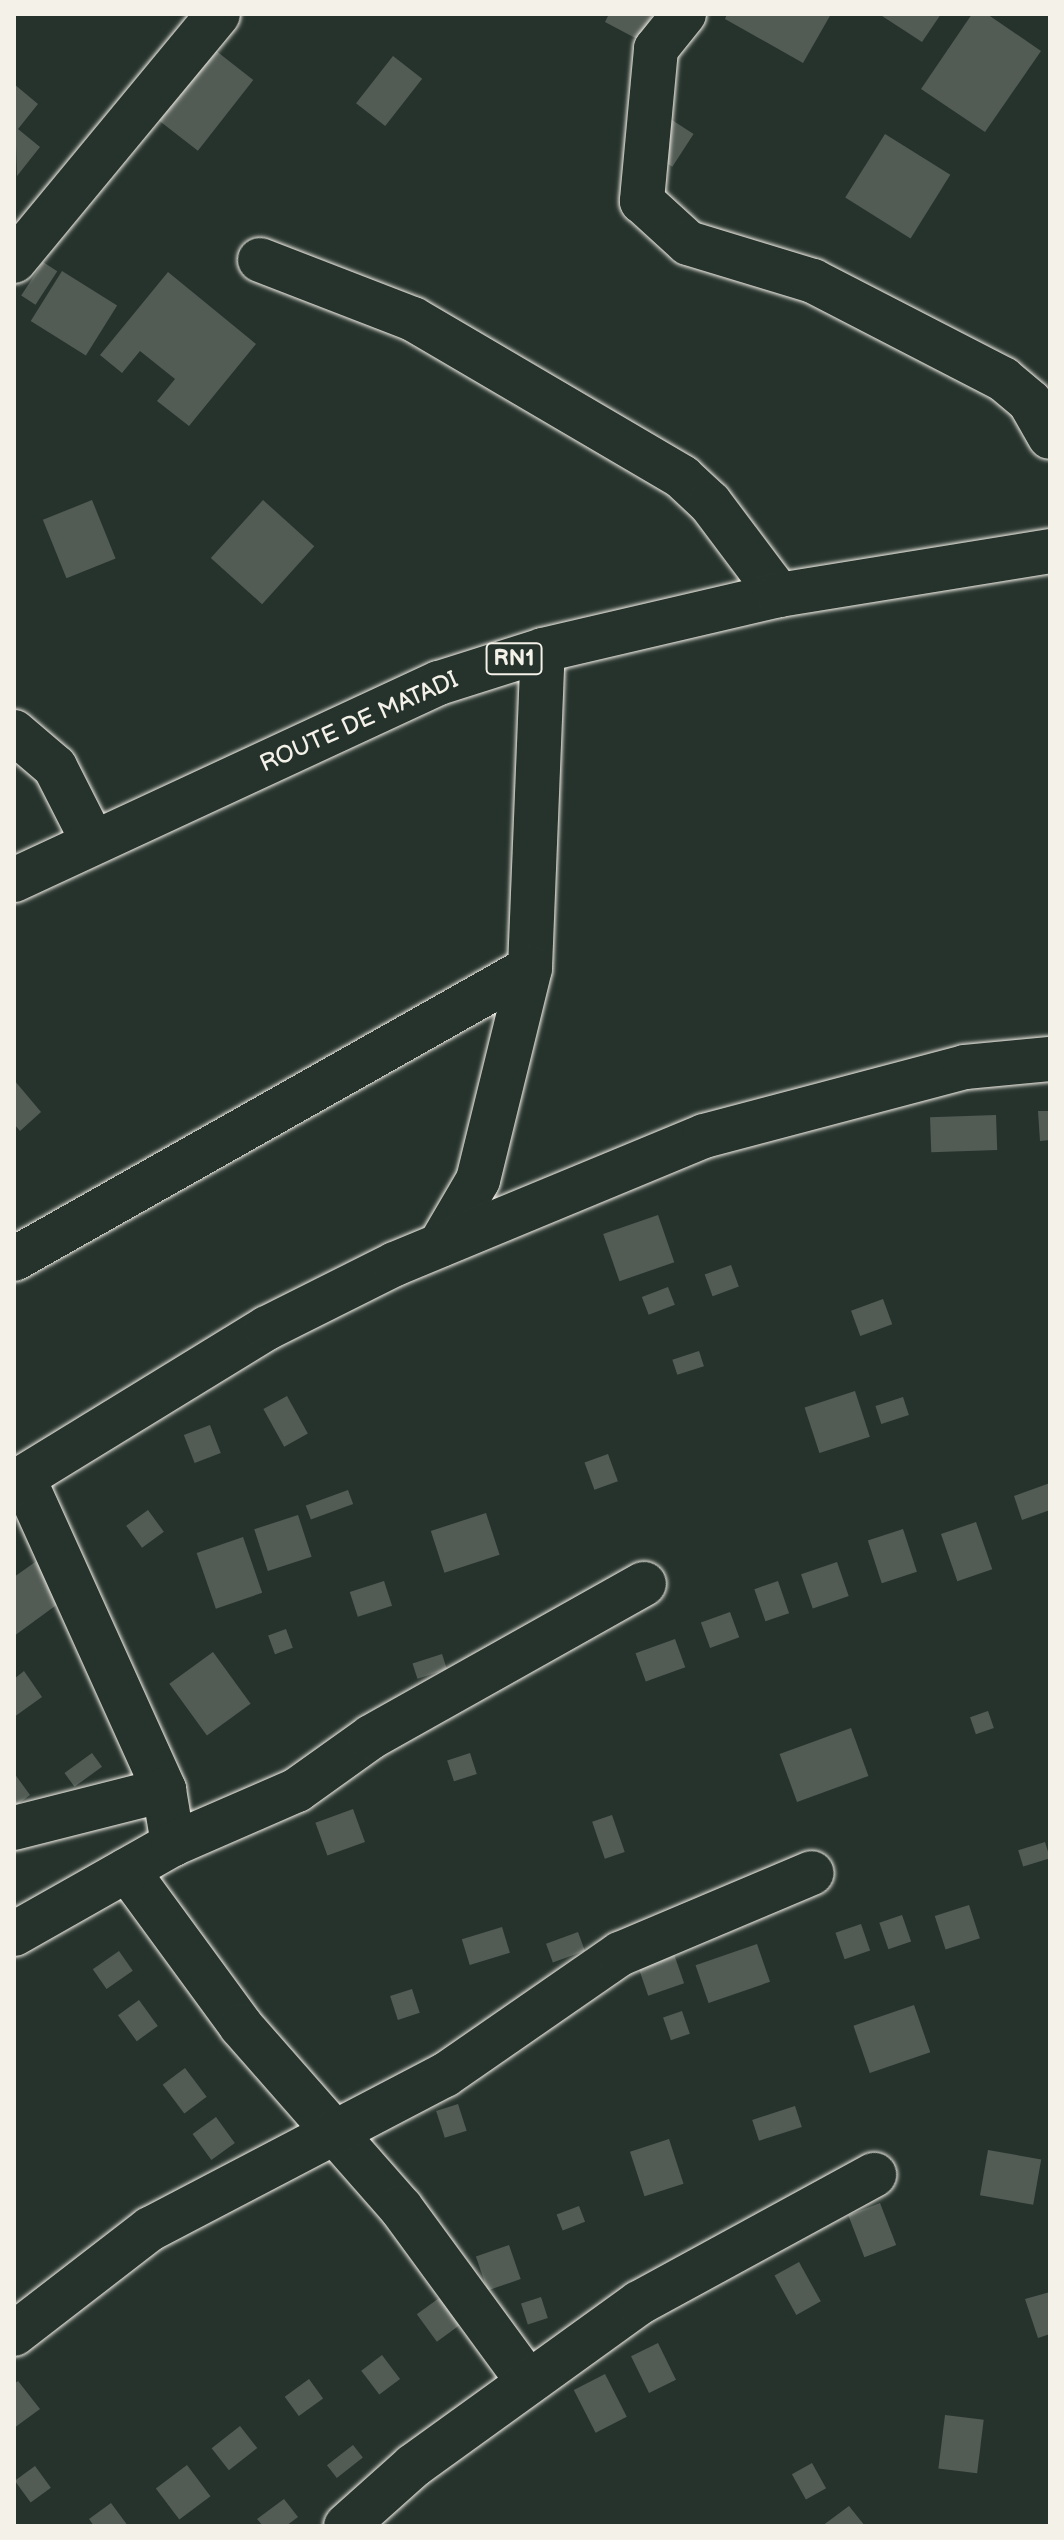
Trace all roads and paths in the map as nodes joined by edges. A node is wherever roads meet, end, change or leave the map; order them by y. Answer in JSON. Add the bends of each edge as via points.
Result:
{"nodes":[{"id":1,"x":218,"y":14,"type":"edge"},
{"id":2,"x":684,"y":14,"type":"edge"},
{"id":3,"x":260,"y":260,"type":"dead end"},
{"id":4,"x":14,"y":261,"type":"edge"},
{"id":5,"x":1050,"y":437,"type":"edge"},
{"id":6,"x":1050,"y":551,"type":"edge"},
{"id":7,"x":779,"y":595,"type":"junction"},
{"id":8,"x":543,"y":650,"type":"junction"},
{"id":9,"x":14,"y":732,"type":"edge"},
{"id":10,"x":92,"y":840,"type":"junction"},
{"id":11,"x":14,"y":880,"type":"edge"},
{"id":12,"x":530,"y":968,"type":"junction"},
{"id":13,"x":1050,"y":1059,"type":"edge"},
{"id":14,"x":440,"y":1245,"type":"junction"},
{"id":15,"x":14,"y":1259,"type":"edge"},
{"id":16,"x":19,"y":1480,"type":"edge"},
{"id":17,"x":644,"y":1584,"type":"dead end"},
{"id":18,"x":164,"y":1790,"type":"junction"},
{"id":19,"x":14,"y":1828,"type":"edge"},
{"id":20,"x":173,"y":1844,"type":"junction"},
{"id":21,"x":127,"y":1870,"type":"junction"},
{"id":22,"x":812,"y":1873,"type":"dead end"},
{"id":23,"x":14,"y":1934,"type":"edge"},
{"id":24,"x":338,"y":2135,"type":"junction"},
{"id":25,"x":874,"y":2175,"type":"dead end"},
{"id":26,"x":14,"y":2334,"type":"edge"},
{"id":27,"x":527,"y":2380,"type":"junction"},
{"id":28,"x":346,"y":2526,"type":"edge"}],
"edges":[{"from":1,"to":4,"type":"main road"},
{"from":2,"to":5,"type":"main road","via":[[656,49],[642,201],[688,243],[813,281],[1003,379],[1030,402]]},
{"from":3,"to":7,"type":"main road","via":[[413,319],[682,477],[735,533]]},
{"from":6,"to":7,"type":"main road","name":"ROUTE DE MATADI","number":"RN1"},
{"from":7,"to":8,"type":"main road","name":"ROUTE DE MATADI","number":"RN1"},
{"from":8,"to":10,"type":"main road","name":"ROUTE DE MATADI","number":"RN1","via":[[439,683]]},
{"from":8,"to":12,"type":"main road"},
{"from":9,"to":10,"type":"main road","via":[[55,767]]},
{"from":10,"to":11,"type":"main road","name":"ROUTE DE MATADI","number":"RN1"},
{"from":12,"to":14,"type":"main road","via":[[482,1167]]},
{"from":12,"to":15,"type":"main road"},
{"from":13,"to":14,"type":"main road","via":[[965,1067],[704,1136]]},
{"from":14,"to":16,"type":"main road","via":[[267,1328]]},
{"from":16,"to":18,"type":"main road"},
{"from":17,"to":20,"type":"main road","via":[[371,1737],[297,1790]]},
{"from":18,"to":19,"type":"main road"},
{"from":18,"to":20,"type":"main road"},
{"from":20,"to":21,"type":"main road"},
{"from":21,"to":23,"type":"main road"},
{"from":21,"to":24,"type":"main road","via":[[241,2026]]},
{"from":22,"to":24,"type":"main road","via":[[620,1954],[445,2075]]},
{"from":24,"to":26,"type":"main road","via":[[150,2229]]},
{"from":24,"to":27,"type":"main road"},
{"from":25,"to":27,"type":"main road","via":[[639,2303]]},
{"from":27,"to":28,"type":"main road"}]}
